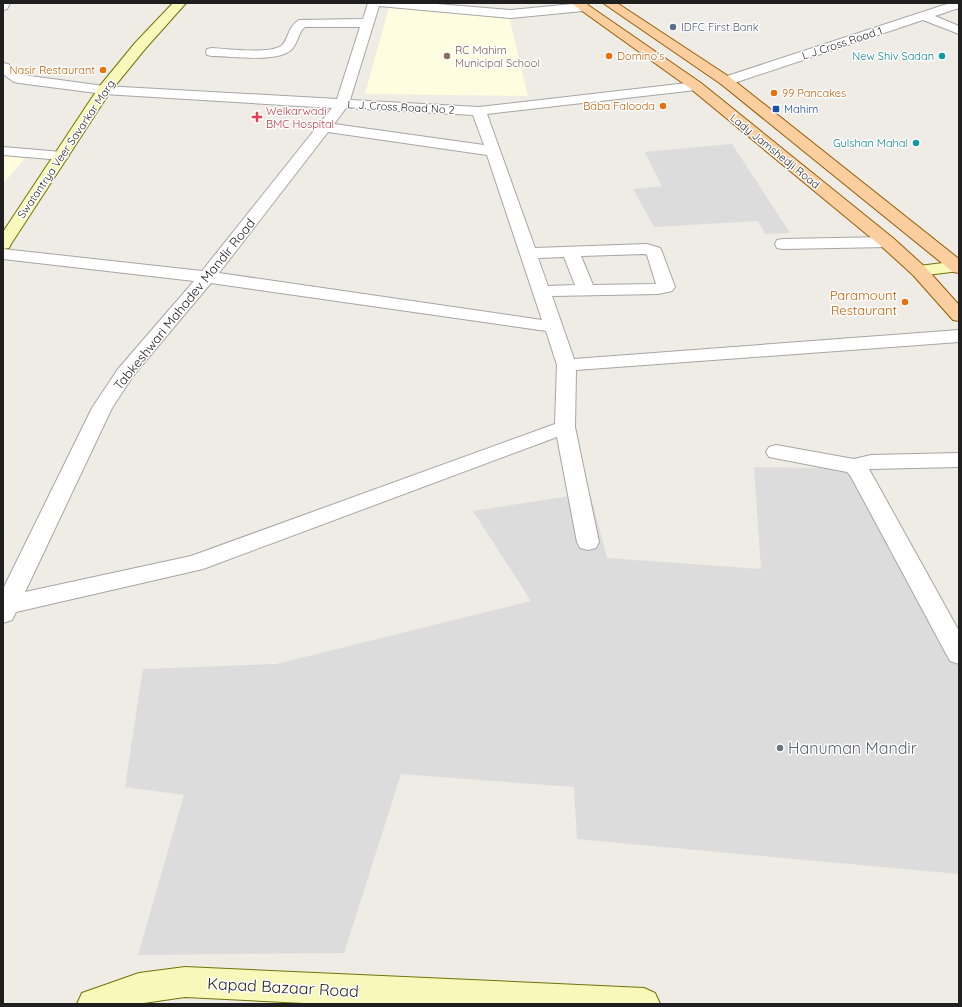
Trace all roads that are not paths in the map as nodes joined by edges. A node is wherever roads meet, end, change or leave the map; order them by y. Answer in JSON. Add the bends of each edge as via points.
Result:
{"nodes":[{"id":1,"x":180,"y":3,"type":"edge"},
{"id":2,"x":374,"y":3,"type":"edge"},
{"id":3,"x":383,"y":3,"type":"edge"},
{"id":4,"x":609,"y":3,"type":"edge"},
{"id":5,"x":959,"y":4,"type":"edge"},
{"id":6,"x":580,"y":5,"type":"edge"},
{"id":7,"x":925,"y":16,"type":"junction"},
{"id":8,"x":367,"y":23,"type":"junction"},
{"id":9,"x":959,"y":30,"type":"edge"},
{"id":10,"x":212,"y":52,"type":"dead end"},
{"id":11,"x":3,"y":67,"type":"edge"},
{"id":12,"x":726,"y":81,"type":"junction"},
{"id":13,"x":696,"y":86,"type":"junction"},
{"id":14,"x":104,"y":90,"type":"junction"},
{"id":15,"x":342,"y":104,"type":"junction"},
{"id":16,"x":479,"y":111,"type":"junction"},
{"id":17,"x":324,"y":127,"type":"junction"},
{"id":18,"x":3,"y":151,"type":"edge"},
{"id":19,"x":492,"y":151,"type":"junction"},
{"id":20,"x":62,"y":156,"type":"junction"},
{"id":21,"x":887,"y":242,"type":"junction"},
{"id":22,"x":3,"y":244,"type":"edge"},
{"id":23,"x":783,"y":244,"type":"dead end"},
{"id":24,"x":570,"y":252,"type":"junction"},
{"id":25,"x":528,"y":253,"type":"junction"},
{"id":26,"x":3,"y":254,"type":"edge"},
{"id":27,"x":958,"y":267,"type":"edge"},
{"id":28,"x":919,"y":271,"type":"junction"},
{"id":29,"x":207,"y":277,"type":"junction"},
{"id":30,"x":586,"y":290,"type":"junction"},
{"id":31,"x":541,"y":291,"type":"junction"},
{"id":32,"x":959,"y":316,"type":"edge"},
{"id":33,"x":554,"y":327,"type":"junction"},
{"id":34,"x":959,"y":336,"type":"edge"},
{"id":35,"x":567,"y":366,"type":"junction"},
{"id":36,"x":565,"y":427,"type":"junction"},
{"id":37,"x":776,"y":452,"type":"dead end"},
{"id":38,"x":959,"y":460,"type":"edge"},
{"id":39,"x":854,"y":466,"type":"junction"},
{"id":40,"x":588,"y":542,"type":"dead end"},
{"id":41,"x":4,"y":609,"type":"edge"},
{"id":42,"x":959,"y":654,"type":"edge"},
{"id":43,"x":93,"y":1004,"type":"edge"},
{"id":44,"x":644,"y":1004,"type":"edge"}],
"edges":[{"from":1,"to":14,"type":"street","name":"Swatantrya Veer Savarkar Marg"},
{"from":2,"to":8,"type":"street","name":"Tabkeshwari Mahadev Mandir Road"},
{"from":3,"to":6,"type":"street","via":[[511,14]]},
{"from":4,"to":12,"type":"main road","name":"Lady Jamshedji Road"},
{"from":5,"to":7,"type":"street","name":"L J Cross Road 1"},
{"from":6,"to":13,"type":"main road","name":"Lady Jamshedji Road"},
{"from":7,"to":9,"type":"street"},
{"from":7,"to":12,"type":"street","name":"L J Cross Road 1"},
{"from":8,"to":10,"type":"street","via":[[303,23],[297,27],[288,47],[276,53]]},
{"from":8,"to":15,"type":"street","name":"Tabkeshwari Mahadev Mandir Road"},
{"from":11,"to":14,"type":"street","name":"L. J. Cross Road No 2","via":[[19,79]]},
{"from":12,"to":27,"type":"main road","name":"Lady Jamshedji Road"},
{"from":13,"to":16,"type":"street","name":"L. J. Cross Road No 2"},
{"from":13,"to":21,"type":"main road","name":"Lady Jamshedji Road"},
{"from":14,"to":15,"type":"street","name":"L. J. Cross Road No 2"},
{"from":14,"to":20,"type":"street","name":"Swatantrya Veer Savarkar Marg"},
{"from":15,"to":16,"type":"street","name":"L. J. Cross Road No 2"},
{"from":15,"to":17,"type":"street","name":"Tabkeshwari Mahadev Mandir Road"},
{"from":16,"to":19,"type":"street"},
{"from":17,"to":19,"type":"street"},
{"from":17,"to":29,"type":"street","name":"Tabkeshwari Mahadev Mandir Road"},
{"from":18,"to":20,"type":"street"},
{"from":19,"to":25,"type":"street"},
{"from":20,"to":22,"type":"street","name":"Swatantrya Veer Savarkar Marg"},
{"from":21,"to":23,"type":"street"},
{"from":21,"to":28,"type":"main road","name":"Lady Jamshedji Road"},
{"from":24,"to":25,"type":"street"},
{"from":24,"to":30,"type":"street"},
{"from":24,"to":30,"type":"street","via":[[647,249],[654,252],[666,288]]},
{"from":25,"to":31,"type":"street"},
{"from":26,"to":29,"type":"street"},
{"from":27,"to":28,"type":"street"},
{"from":28,"to":32,"type":"main road","name":"Lady Jamshedji Road"},
{"from":29,"to":33,"type":"street"},
{"from":29,"to":41,"type":"street","name":"Tabkeshwari Mahadev Mandir Road","via":[[125,373],[102,408]]},
{"from":30,"to":31,"type":"street"},
{"from":31,"to":33,"type":"street"},
{"from":33,"to":35,"type":"street"},
{"from":34,"to":35,"type":"street"},
{"from":35,"to":36,"type":"street"},
{"from":36,"to":40,"type":"street"},
{"from":36,"to":41,"type":"street","via":[[195,563]]},
{"from":37,"to":39,"type":"street"},
{"from":38,"to":39,"type":"street","via":[[871,462]]},
{"from":39,"to":42,"type":"street"},
{"from":43,"to":44,"type":"street","name":"Kapad Bazaar Road","via":[[140,988],[185,982]]}]}
